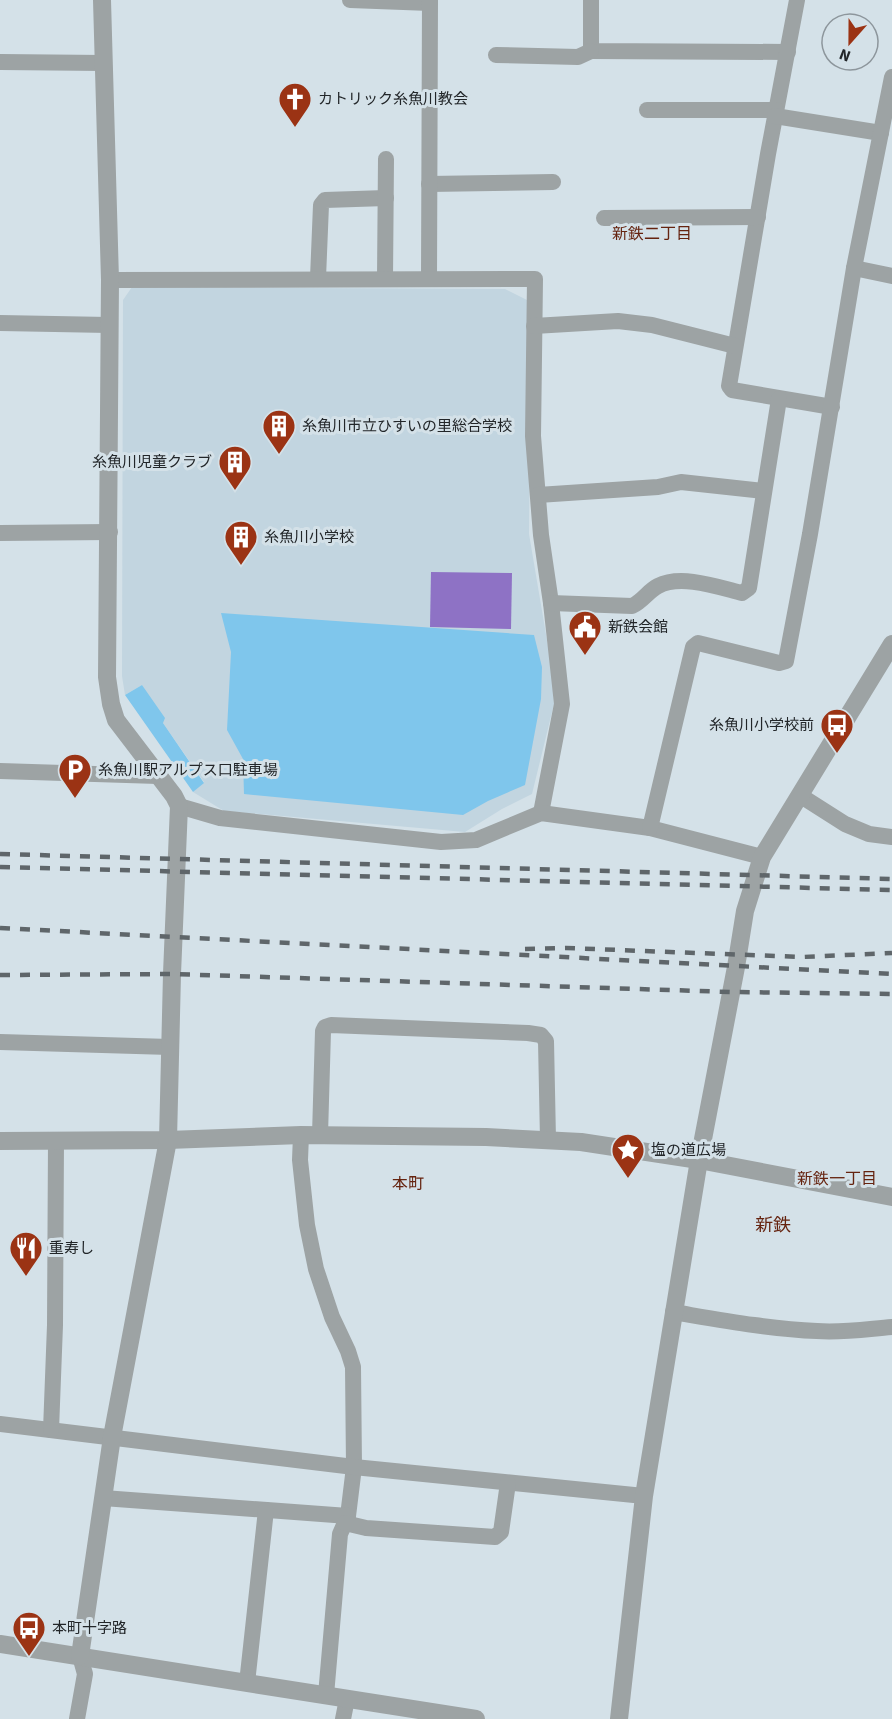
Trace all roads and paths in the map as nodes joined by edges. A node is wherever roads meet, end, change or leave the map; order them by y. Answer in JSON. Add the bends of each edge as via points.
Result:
{"nodes":[{"id":1,"x":102,"y":0,"type":"edge"},
{"id":2,"x":350,"y":0,"type":"edge"},
{"id":3,"x":591,"y":0,"type":"edge"},
{"id":4,"x":797,"y":0,"type":"edge"},
{"id":5,"x":430,"y":2,"type":"edge"},
{"id":6,"x":591,"y":51,"type":"junction"},
{"id":7,"x":788,"y":52,"type":"junction"},
{"id":8,"x":496,"y":55,"type":"dead end"},
{"id":9,"x":0,"y":62,"type":"edge"},
{"id":10,"x":104,"y":63,"type":"junction"},
{"id":11,"x":892,"y":76,"type":"edge"},
{"id":12,"x":647,"y":110,"type":"dead end"},
{"id":13,"x":775,"y":113,"type":"junction"},
{"id":14,"x":881,"y":134,"type":"junction"},
{"id":15,"x":386,"y":159,"type":"dead end"},
{"id":16,"x":553,"y":182,"type":"dead end"},
{"id":17,"x":429,"y":184,"type":"junction"},
{"id":18,"x":386,"y":198,"type":"junction"},
{"id":19,"x":758,"y":217,"type":"junction"},
{"id":20,"x":604,"y":218,"type":"dead end"},
{"id":21,"x":854,"y":268,"type":"junction"},
{"id":22,"x":892,"y":276,"type":"edge"},
{"id":23,"x":318,"y":278,"type":"junction"},
{"id":24,"x":385,"y":278,"type":"junction"},
{"id":25,"x":429,"y":278,"type":"junction"},
{"id":26,"x":110,"y":280,"type":"junction"},
{"id":27,"x":0,"y":323,"type":"edge"},
{"id":28,"x":109,"y":325,"type":"junction"},
{"id":29,"x":534,"y":326,"type":"junction"},
{"id":30,"x":735,"y":346,"type":"junction"},
{"id":31,"x":779,"y":399,"type":"junction"},
{"id":32,"x":831,"y":407,"type":"junction"},
{"id":33,"x":764,"y":491,"type":"junction"},
{"id":34,"x":538,"y":495,"type":"junction"},
{"id":35,"x":110,"y":532,"type":"junction"},
{"id":36,"x":0,"y":533,"type":"edge"},
{"id":37,"x":551,"y":603,"type":"junction"},
{"id":38,"x":892,"y":645,"type":"edge"},
{"id":39,"x":0,"y":771,"type":"edge"},
{"id":40,"x":158,"y":776,"type":"junction"},
{"id":41,"x":801,"y":796,"type":"junction"},
{"id":42,"x":179,"y":806,"type":"junction"},
{"id":43,"x":541,"y":813,"type":"junction"},
{"id":44,"x":650,"y":828,"type":"junction"},
{"id":45,"x":892,"y":837,"type":"edge"},
{"id":46,"x":762,"y":857,"type":"junction"},
{"id":47,"x":0,"y":1042,"type":"edge"},
{"id":48,"x":170,"y":1047,"type":"junction"},
{"id":49,"x":301,"y":1135,"type":"junction"},
{"id":50,"x":320,"y":1135,"type":"junction"},
{"id":51,"x":56,"y":1140,"type":"junction"},
{"id":52,"x":168,"y":1140,"type":"junction"},
{"id":53,"x":548,"y":1140,"type":"junction"},
{"id":54,"x":0,"y":1141,"type":"edge"},
{"id":55,"x":699,"y":1160,"type":"junction"},
{"id":56,"x":892,"y":1197,"type":"edge"},
{"id":57,"x":673,"y":1312,"type":"junction"},
{"id":58,"x":892,"y":1327,"type":"edge"},
{"id":59,"x":0,"y":1424,"type":"edge"},
{"id":60,"x":51,"y":1430,"type":"junction"},
{"id":61,"x":112,"y":1437,"type":"junction"},
{"id":62,"x":354,"y":1467,"type":"junction"},
{"id":63,"x":508,"y":1483,"type":"junction"},
{"id":64,"x":644,"y":1496,"type":"junction"},
{"id":65,"x":103,"y":1498,"type":"junction"},
{"id":66,"x":266,"y":1510,"type":"junction"},
{"id":67,"x":347,"y":1519,"type":"junction"},
{"id":68,"x":0,"y":1644,"type":"edge"},
{"id":69,"x":80,"y":1656,"type":"junction"},
{"id":70,"x":247,"y":1683,"type":"junction"},
{"id":71,"x":326,"y":1695,"type":"junction"},
{"id":72,"x":347,"y":1699,"type":"junction"},
{"id":73,"x":447,"y":1717,"type":"edge"},
{"id":74,"x":77,"y":1719,"type":"edge"},
{"id":75,"x":343,"y":1719,"type":"edge"},
{"id":76,"x":476,"y":1719,"type":"edge"},
{"id":77,"x":619,"y":1719,"type":"edge"}],
"edges":[{"from":1,"to":10,"type":"street"},
{"from":2,"to":5,"type":"street"},
{"from":3,"to":6,"type":"street"},
{"from":4,"to":7,"type":"street"},
{"from":5,"to":17,"type":"street"},
{"from":6,"to":7,"type":"street"},
{"from":6,"to":8,"type":"street","via":[[578,57]]},
{"from":7,"to":13,"type":"street"},
{"from":9,"to":10,"type":"street"},
{"from":10,"to":26,"type":"street"},
{"from":11,"to":14,"type":"street"},
{"from":12,"to":13,"type":"street"},
{"from":13,"to":14,"type":"street"},
{"from":13,"to":19,"type":"street"},
{"from":14,"to":21,"type":"street"},
{"from":15,"to":18,"type":"street"},
{"from":16,"to":17,"type":"street"},
{"from":17,"to":25,"type":"street"},
{"from":18,"to":23,"type":"street","via":[[325,200],[321,205]]},
{"from":18,"to":24,"type":"street"},
{"from":19,"to":20,"type":"street"},
{"from":19,"to":30,"type":"street"},
{"from":21,"to":22,"type":"street"},
{"from":21,"to":32,"type":"street"},
{"from":23,"to":24,"type":"street"},
{"from":23,"to":26,"type":"street"},
{"from":24,"to":25,"type":"street"},
{"from":25,"to":29,"type":"street","via":[[535,279]]},
{"from":26,"to":28,"type":"street"},
{"from":27,"to":28,"type":"street"},
{"from":28,"to":35,"type":"street"},
{"from":29,"to":30,"type":"street","via":[[618,321],[652,325]]},
{"from":29,"to":34,"type":"street","via":[[533,436]]},
{"from":30,"to":31,"type":"street","via":[[729,380],[732,390]]},
{"from":31,"to":32,"type":"street"},
{"from":31,"to":33,"type":"street"},
{"from":32,"to":44,"type":"street","via":[[786,661],[779,663],[698,643],[693,647]]},
{"from":33,"to":34,"type":"street","via":[[681,483]]},
{"from":33,"to":37,"type":"street","via":[[749,588],[742,593],[699,582],[675,582],[659,585],[632,606]]},
{"from":34,"to":37,"type":"street"},
{"from":35,"to":36,"type":"street"},
{"from":35,"to":40,"type":"street","via":[[107,677],[111,704],[123,732]]},
{"from":37,"to":43,"type":"street","via":[[562,704]]},
{"from":38,"to":41,"type":"street"},
{"from":39,"to":40,"type":"street"},
{"from":40,"to":42,"type":"street"},
{"from":41,"to":45,"type":"street","via":[[845,824],[869,834]]},
{"from":41,"to":46,"type":"street"},
{"from":42,"to":43,"type":"street","via":[[220,818],[441,842],[476,840]]},
{"from":42,"to":48,"type":"street"},
{"from":43,"to":44,"type":"street"},
{"from":44,"to":46,"type":"street"},
{"from":46,"to":55,"type":"street","via":[[745,911]]},
{"from":47,"to":48,"type":"street"},
{"from":48,"to":52,"type":"street"},
{"from":49,"to":50,"type":"street"},
{"from":49,"to":52,"type":"street"},
{"from":49,"to":62,"type":"street","via":[[306,1225],[315,1269],[353,1367]]},
{"from":50,"to":53,"type":"street"},
{"from":50,"to":53,"type":"street","via":[[323,1031],[332,1025],[541,1035],[546,1041]]},
{"from":51,"to":52,"type":"street"},
{"from":51,"to":54,"type":"street"},
{"from":51,"to":60,"type":"street"},
{"from":52,"to":61,"type":"street"},
{"from":53,"to":55,"type":"street"},
{"from":55,"to":56,"type":"street"},
{"from":55,"to":57,"type":"street"},
{"from":57,"to":58,"type":"street","via":[[819,1332]]},
{"from":57,"to":64,"type":"street"},
{"from":59,"to":60,"type":"street"},
{"from":60,"to":61,"type":"street"},
{"from":61,"to":62,"type":"street"},
{"from":61,"to":65,"type":"street"},
{"from":62,"to":63,"type":"street"},
{"from":62,"to":67,"type":"street"},
{"from":63,"to":64,"type":"street"},
{"from":63,"to":67,"type":"street","via":[[501,1532],[495,1537],[366,1528]]},
{"from":64,"to":77,"type":"street"},
{"from":65,"to":66,"type":"street"},
{"from":65,"to":69,"type":"street"},
{"from":66,"to":67,"type":"street"},
{"from":66,"to":70,"type":"street"},
{"from":67,"to":71,"type":"street","via":[[340,1534]]},
{"from":68,"to":69,"type":"street"},
{"from":69,"to":70,"type":"street"},
{"from":69,"to":74,"type":"street","via":[[84,1674]]},
{"from":70,"to":71,"type":"street"},
{"from":71,"to":72,"type":"street"},
{"from":72,"to":73,"type":"street"},
{"from":72,"to":75,"type":"street"},
{"from":73,"to":76,"type":"street"}]}
